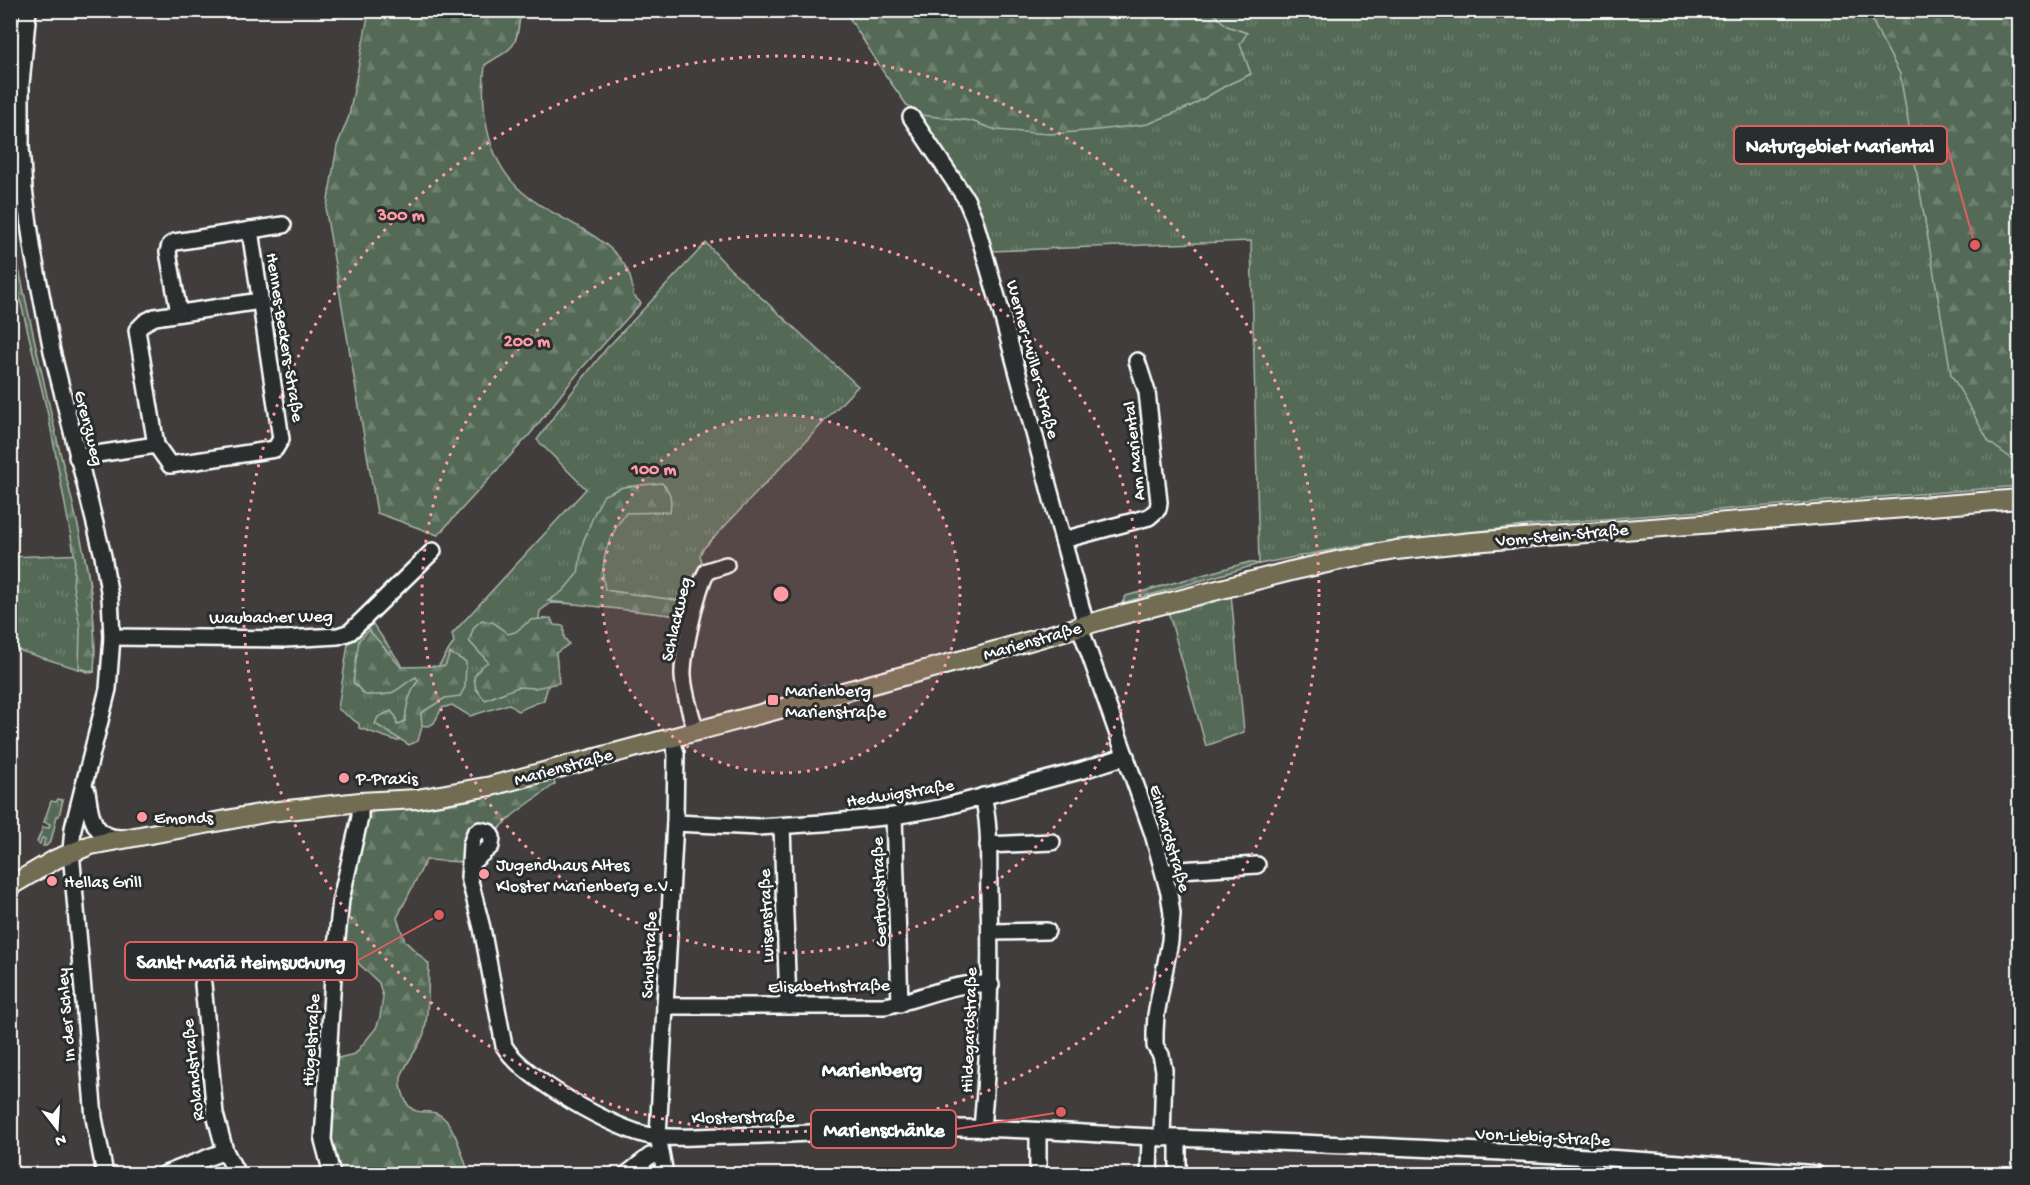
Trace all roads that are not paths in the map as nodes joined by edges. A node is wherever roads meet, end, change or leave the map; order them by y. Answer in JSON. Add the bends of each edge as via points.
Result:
{"nodes":[{"id":1,"x":28,"y":10,"type":"edge"},
{"id":2,"x":911,"y":117,"type":"dead end"},
{"id":3,"x":283,"y":225,"type":"dead end"},
{"id":4,"x":250,"y":230,"type":"junction"},
{"id":5,"x":260,"y":301,"type":"junction"},
{"id":6,"x":179,"y":313,"type":"junction"},
{"id":7,"x":1137,"y":361,"type":"dead end"},
{"id":8,"x":156,"y":445,"type":"junction"},
{"id":9,"x":77,"y":457,"type":"junction"},
{"id":10,"x":2019,"y":499,"type":"edge"},
{"id":11,"x":1063,"y":540,"type":"junction"},
{"id":12,"x":433,"y":551,"type":"dead end"},
{"id":13,"x":726,"y":565,"type":"dead end"},
{"id":14,"x":1113,"y":617,"type":"joint"},
{"id":15,"x":1083,"y":626,"type":"junction"},
{"id":16,"x":112,"y":637,"type":"junction"},
{"id":17,"x":696,"y":731,"type":"junction"},
{"id":18,"x":671,"y":738,"type":"junction"},
{"id":19,"x":1126,"y":756,"type":"junction"},
{"id":20,"x":85,"y":783,"type":"junction"},
{"id":21,"x":983,"y":796,"type":"junction"},
{"id":22,"x":360,"y":802,"type":"junction"},
{"id":23,"x":894,"y":816,"type":"junction"},
{"id":24,"x":675,"y":823,"type":"junction"},
{"id":25,"x":782,"y":826,"type":"junction"},
{"id":26,"x":130,"y":838,"type":"junction"},
{"id":27,"x":1052,"y":842,"type":"dead end"},
{"id":28,"x":988,"y":845,"type":"junction"},
{"id":29,"x":71,"y":851,"type":"junction"},
{"id":30,"x":471,"y":864,"type":"dead end"},
{"id":31,"x":1257,"y":865,"type":"dead end"},
{"id":32,"x":1165,"y":873,"type":"junction"},
{"id":33,"x":10,"y":886,"type":"edge"},
{"id":34,"x":1047,"y":931,"type":"dead end"},
{"id":35,"x":990,"y":932,"type":"junction"},
{"id":36,"x":203,"y":984,"type":"dead end"},
{"id":37,"x":991,"y":985,"type":"junction"},
{"id":38,"x":900,"y":1004,"type":"junction"},
{"id":39,"x":788,"y":1005,"type":"junction"},
{"id":40,"x":665,"y":1006,"type":"junction"},
{"id":41,"x":982,"y":1129,"type":"junction"},
{"id":42,"x":1038,"y":1132,"type":"junction"},
{"id":43,"x":658,"y":1136,"type":"junction"},
{"id":44,"x":1156,"y":1137,"type":"junction"},
{"id":45,"x":1178,"y":1138,"type":"junction"},
{"id":46,"x":1268,"y":1141,"type":"joint"},
{"id":47,"x":225,"y":1151,"type":"junction"},
{"id":48,"x":661,"y":1155,"type":"junction"},
{"id":49,"x":105,"y":1174,"type":"edge"},
{"id":50,"x":165,"y":1174,"type":"edge"},
{"id":51,"x":237,"y":1174,"type":"edge"},
{"id":52,"x":332,"y":1174,"type":"edge"},
{"id":53,"x":627,"y":1174,"type":"edge"},
{"id":54,"x":665,"y":1174,"type":"edge"},
{"id":55,"x":1038,"y":1174,"type":"edge"},
{"id":56,"x":1149,"y":1174,"type":"edge"},
{"id":57,"x":1178,"y":1174,"type":"edge"},
{"id":58,"x":1816,"y":1174,"type":"edge"}],
"edges":[{"from":1,"to":9,"type":"street","name":"Grenzweg","via":[[21,84],[24,189],[52,351]]},
{"from":2,"to":11,"type":"street","name":"Werner-Müller-Straße","via":[[956,183],[974,218]]},
{"from":3,"to":4,"type":"street"},
{"from":4,"to":5,"type":"street","name":"Hennes-Beckers-Straße"},
{"from":4,"to":6,"type":"street","via":[[170,245]]},
{"from":5,"to":6,"type":"street"},
{"from":5,"to":8,"type":"street","name":"Hennes-Beckers-Straße","via":[[281,439],[275,449],[170,465]]},
{"from":6,"to":8,"type":"street","via":[[155,317],[137,330]]},
{"from":7,"to":11,"type":"street","name":"Am Mariental","via":[[1147,392],[1158,509],[1149,517]]},
{"from":8,"to":9,"type":"street"},
{"from":9,"to":16,"type":"street","name":"Grenzweg","via":[[103,556]]},
{"from":10,"to":14,"type":"main road","name":"Vom-Stein-Straße","via":[[1396,550],[1301,569]]},
{"from":11,"to":15,"type":"street","name":"Werner-Müller-Straße"},
{"from":12,"to":16,"type":"street","name":"Waubacher Weg","via":[[350,632],[338,636]]},
{"from":13,"to":17,"type":"street","name":"Schlackweg","via":[[707,571],[701,582],[686,649],[682,675]]},
{"from":14,"to":15,"type":"main road","name":"Marienstraße"},
{"from":15,"to":17,"type":"main road","name":"Marienstraße"},
{"from":15,"to":19,"type":"street","name":"Einhardstraße"},
{"from":16,"to":20,"type":"street","name":"Grenzweg","via":[[108,689]]},
{"from":17,"to":18,"type":"main road","name":"Marienstraße"},
{"from":18,"to":22,"type":"main road","name":"Marienstraße","via":[[491,786],[417,799]]},
{"from":18,"to":24,"type":"street","name":"Schulstraße","via":[[676,753]]},
{"from":19,"to":21,"type":"street","name":"Hedwigstraße"},
{"from":19,"to":32,"type":"street","name":"Einhardstraße"},
{"from":20,"to":26,"type":"street","via":[[89,813],[96,826],[112,838]]},
{"from":20,"to":29,"type":"street","name":"Grenzweg"},
{"from":21,"to":23,"type":"street","name":"Hedwigstraße"},
{"from":21,"to":28,"type":"street","name":"Hildegardstraße"},
{"from":22,"to":26,"type":"main road","name":"Marienstraße","via":[[270,812]]},
{"from":22,"to":52,"type":"street","name":"Hügelstraße","via":[[341,899],[333,976],[323,1140]]},
{"from":23,"to":25,"type":"street","name":"Hedwigstraße"},
{"from":23,"to":38,"type":"street","name":"Gertrudstraße"},
{"from":24,"to":25,"type":"street","name":"Hedwigstraße"},
{"from":24,"to":40,"type":"street","name":"Schulstraße"},
{"from":25,"to":39,"type":"street","name":"Luisenstraße"},
{"from":26,"to":29,"type":"main road","name":"Marienstraße"},
{"from":27,"to":28,"type":"street"},
{"from":28,"to":35,"type":"street","name":"Hildegardstraße"},
{"from":29,"to":33,"type":"main road","name":"Marienstraße"},
{"from":29,"to":49,"type":"street","name":"In der Schley","via":[[94,1118]]},
{"from":30,"to":43,"type":"street","name":"Klosterstraße","via":[[469,877],[508,1052],[586,1110]]},
{"from":31,"to":32,"type":"street"},
{"from":32,"to":44,"type":"street","name":"Einhardstraße","via":[[1172,914],[1156,1015],[1155,1045],[1164,1070]]},
{"from":34,"to":35,"type":"street"},
{"from":35,"to":37,"type":"street","name":"Hildegardstraße"},
{"from":36,"to":47,"type":"street","name":"Rolandstraße","via":[[215,1114]]},
{"from":37,"to":38,"type":"street","name":"Elisabethstraße","via":[[958,986]]},
{"from":37,"to":41,"type":"street","name":"Hildegardstraße"},
{"from":38,"to":39,"type":"street","name":"Elisabethstraße"},
{"from":39,"to":40,"type":"street","name":"Elisabethstraße"},
{"from":40,"to":43,"type":"street","name":"Schulstraße"},
{"from":41,"to":42,"type":"street","name":"Klosterstraße"},
{"from":41,"to":43,"type":"street","name":"Klosterstraße"},
{"from":42,"to":44,"type":"street","name":"Klosterstraße"},
{"from":42,"to":55,"type":"street"},
{"from":43,"to":48,"type":"street","name":"Schulstraße"},
{"from":44,"to":45,"type":"street","name":"Klosterstraße"},
{"from":44,"to":56,"type":"street","name":"Einhardstraße"},
{"from":45,"to":46,"type":"street","name":"Klosterstraße"},
{"from":45,"to":57,"type":"street"},
{"from":46,"to":58,"type":"street","name":"Von-Liebig-Straße"},
{"from":47,"to":50,"type":"street"},
{"from":47,"to":51,"type":"street","name":"Rolandstraße"},
{"from":48,"to":53,"type":"street","via":[[650,1156]]},
{"from":48,"to":54,"type":"street","name":"Schulstraße"}]}
